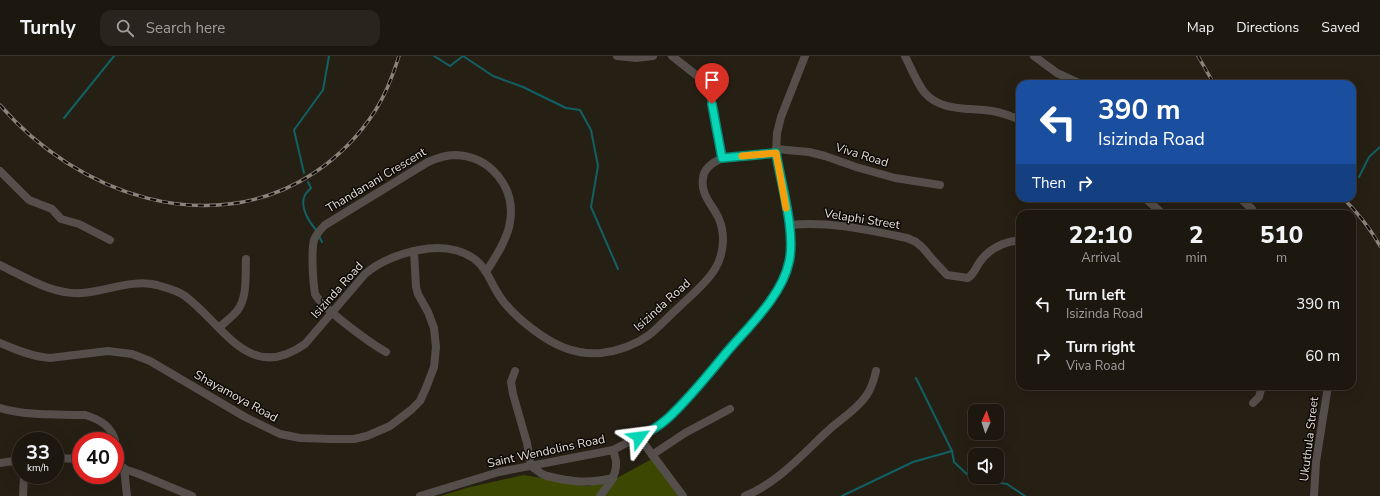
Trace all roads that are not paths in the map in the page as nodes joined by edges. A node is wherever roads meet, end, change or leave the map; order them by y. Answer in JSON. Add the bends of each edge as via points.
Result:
{"nodes":[{"id":1,"x":617,"y":56,"type":"edge"},
{"id":2,"x":653,"y":56,"type":"edge"},
{"id":3,"x":672,"y":56,"type":"edge"},
{"id":4,"x":805,"y":56,"type":"edge"},
{"id":5,"x":905,"y":56,"type":"edge"},
{"id":6,"x":1034,"y":56,"type":"edge"},
{"id":7,"x":1072,"y":80,"type":"edge"},
{"id":8,"x":1016,"y":119,"type":"edge"},
{"id":9,"x":776,"y":151,"type":"junction"},
{"id":10,"x":722,"y":158,"type":"junction"},
{"id":11,"x":0,"y":171,"type":"edge"},
{"id":12,"x":940,"y":185,"type":"dead end"},
{"id":13,"x":1150,"y":202,"type":"edge"},
{"id":14,"x":1244,"y":202,"type":"edge"},
{"id":15,"x":1252,"y":209,"type":"dead end"},
{"id":16,"x":1158,"y":210,"type":"edge"},
{"id":17,"x":790,"y":225,"type":"junction"},
{"id":18,"x":110,"y":240,"type":"dead end"},
{"id":19,"x":1016,"y":241,"type":"edge"},
{"id":20,"x":414,"y":251,"type":"junction"},
{"id":21,"x":246,"y":259,"type":"dead end"},
{"id":22,"x":0,"y":265,"type":"edge"},
{"id":23,"x":486,"y":272,"type":"junction"},
{"id":24,"x":332,"y":312,"type":"junction"},
{"id":25,"x":219,"y":328,"type":"junction"},
{"id":26,"x":0,"y":343,"type":"edge"},
{"id":27,"x":386,"y":352,"type":"dead end"},
{"id":28,"x":515,"y":371,"type":"dead end"},
{"id":29,"x":876,"y":371,"type":"dead end"},
{"id":30,"x":1261,"y":390,"type":"edge"},
{"id":31,"x":1327,"y":390,"type":"edge"},
{"id":32,"x":1253,"y":403,"type":"dead end"},
{"id":33,"x":0,"y":408,"type":"edge"},
{"id":34,"x":730,"y":409,"type":"dead end"},
{"id":35,"x":112,"y":432,"type":"edge"},
{"id":36,"x":639,"y":437,"type":"junction"},
{"id":37,"x":613,"y":450,"type":"junction"},
{"id":38,"x":652,"y":455,"type":"junction"},
{"id":39,"x":12,"y":461,"type":"edge"},
{"id":40,"x":0,"y":463,"type":"edge"},
{"id":41,"x":531,"y":466,"type":"junction"},
{"id":42,"x":124,"y":468,"type":"joint"},
{"id":43,"x":613,"y":478,"type":"junction"},
{"id":44,"x":24,"y":484,"type":"edge"},
{"id":45,"x":23,"y":496,"type":"edge"},
{"id":46,"x":127,"y":496,"type":"edge"},
{"id":47,"x":192,"y":496,"type":"edge"},
{"id":48,"x":420,"y":496,"type":"edge"},
{"id":49,"x":600,"y":496,"type":"edge"},
{"id":50,"x":683,"y":496,"type":"edge"},
{"id":51,"x":745,"y":496,"type":"edge"},
{"id":52,"x":1314,"y":496,"type":"edge"}],
"edges":[{"from":1,"to":2,"type":"street"},
{"from":3,"to":10,"type":"street","via":[[708,85]]},
{"from":4,"to":9,"type":"street","name":"Saint Wendolins Road","via":[[781,117]]},
{"from":5,"to":8,"type":"street","via":[[920,86],[934,100],[948,106],[986,110]]},
{"from":6,"to":7,"type":"street"},
{"from":9,"to":10,"type":"street"},
{"from":9,"to":12,"type":"street","name":"Viva Road","via":[[809,152],[895,178]]},
{"from":9,"to":17,"type":"street","name":"Saint Wendolins Road"},
{"from":10,"to":23,"type":"street","name":"Isizinda Road","via":[[707,168],[703,178],[703,191],[722,228],[721,256],[716,268],[659,326],[638,342],[618,350],[600,353],[566,349],[539,333],[512,310],[502,300]]},
{"from":11,"to":18,"type":"street","via":[[29,200],[52,209],[61,219],[79,224]]},
{"from":13,"to":16,"type":"street"},
{"from":14,"to":15,"type":"street"},
{"from":17,"to":19,"type":"street","name":"Velaphi Street","via":[[841,225],[907,238],[923,248],[947,275],[968,278],[991,250]]},
{"from":17,"to":36,"type":"street","name":"Saint Wendolins Road","via":[[790,260],[786,275],[772,299],[682,405],[666,420]]},
{"from":20,"to":23,"type":"street","name":"Isizinda Road","via":[[432,248],[453,249],[474,260]]},
{"from":20,"to":24,"type":"street","name":"Isizinda Road","via":[[372,268]]},
{"from":20,"to":26,"type":"street","name":"Shayamoya Road","via":[[416,287],[436,337],[431,378],[420,400],[406,414],[390,426],[360,438],[300,438],[280,434],[245,417],[150,361],[132,354],[108,351],[42,358]]},
{"from":21,"to":25,"type":"street","via":[[242,302],[238,310]]},
{"from":22,"to":25,"type":"street","name":"Isizinda Road","via":[[46,287],[72,293],[128,284],[155,285],[173,290],[184,296]]},
{"from":23,"to":24,"type":"street","name":"Thandanani Crescent","via":[[509,227],[511,207],[506,187],[486,164],[469,157],[440,157],[409,173],[325,225],[318,232],[312,249],[315,290],[319,300]]},
{"from":24,"to":25,"type":"street","name":"Isizinda Road","via":[[305,344],[276,357],[260,356],[240,348]]},
{"from":24,"to":27,"type":"street","name":"Thandanani Crescent"},
{"from":28,"to":41,"type":"street","via":[[511,382],[513,394]]},
{"from":29,"to":51,"type":"street","via":[[872,388],[858,406],[784,472]]},
{"from":30,"to":32,"type":"street","via":[[1259,398]]},
{"from":31,"to":52,"type":"street","name":"Ukuthula Street","via":[[1316,462]]},
{"from":33,"to":35,"type":"street","via":[[27,413],[85,415],[100,421]]},
{"from":34,"to":38,"type":"street","via":[[685,433]]},
{"from":36,"to":37,"type":"street","name":"Saint Wendolins Road"},
{"from":36,"to":38,"type":"street"},
{"from":37,"to":41,"type":"street","name":"Saint Wendolins Road"},
{"from":37,"to":43,"type":"street","via":[[616,465]]},
{"from":38,"to":50,"type":"street"},
{"from":39,"to":40,"type":"street"},
{"from":41,"to":43,"type":"street","via":[[548,476],[585,482]]},
{"from":41,"to":48,"type":"street","name":"Saint Wendolins Road","via":[[499,472]]},
{"from":42,"to":46,"type":"street"},
{"from":42,"to":47,"type":"street"},
{"from":43,"to":49,"type":"street"},
{"from":44,"to":45,"type":"street"}]}
